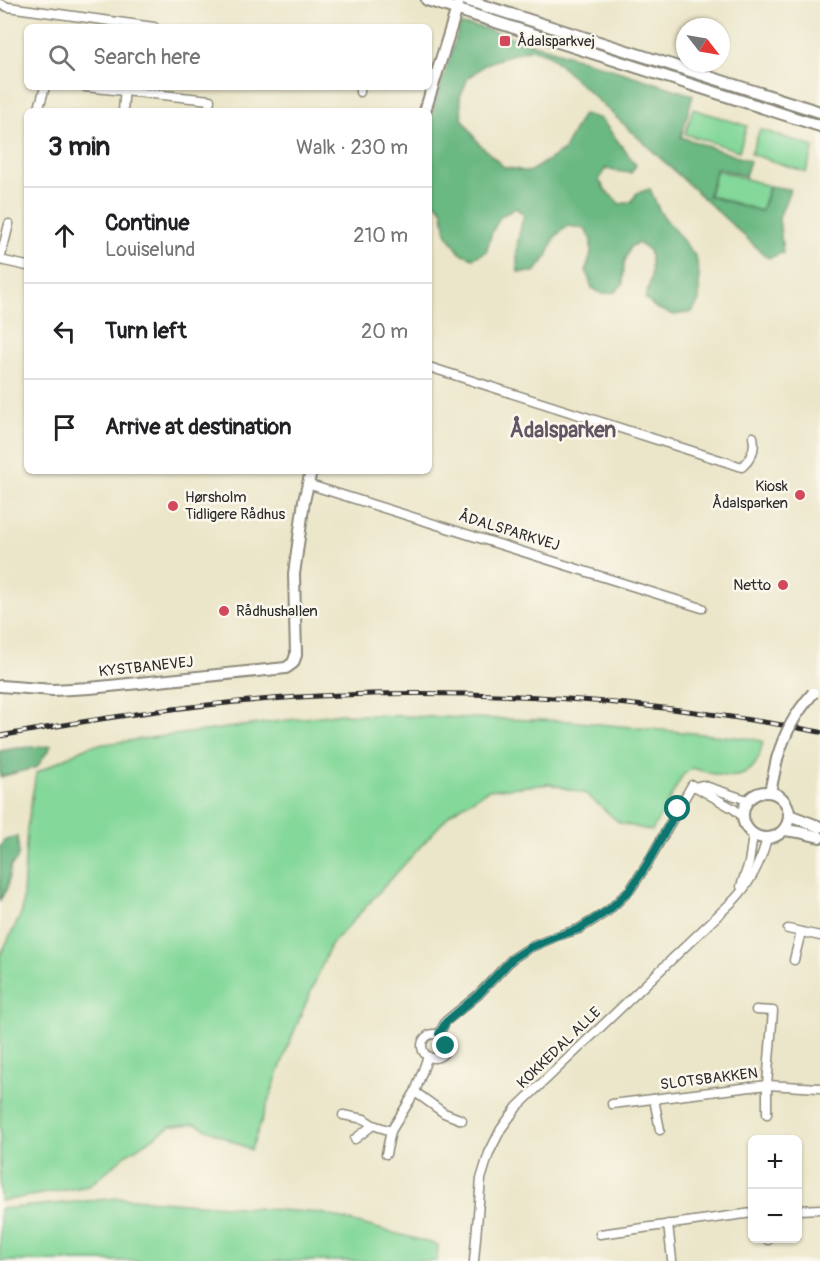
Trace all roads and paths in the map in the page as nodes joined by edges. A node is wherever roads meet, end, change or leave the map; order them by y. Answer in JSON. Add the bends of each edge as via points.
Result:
{"nodes":[{"id":1,"x":427,"y":0,"type":"edge"},
{"id":2,"x":466,"y":0,"type":"edge"},
{"id":3,"x":0,"y":4,"type":"edge"},
{"id":4,"x":458,"y":5,"type":"edge"},
{"id":5,"x":120,"y":24,"type":"edge"},
{"id":6,"x":432,"y":86,"type":"edge"},
{"id":7,"x":44,"y":90,"type":"edge"},
{"id":8,"x":125,"y":90,"type":"edge"},
{"id":9,"x":133,"y":90,"type":"edge"},
{"id":10,"x":431,"y":90,"type":"edge"},
{"id":11,"x":40,"y":108,"type":"edge"},
{"id":12,"x":123,"y":108,"type":"edge"},
{"id":13,"x":209,"y":108,"type":"edge"},
{"id":14,"x":425,"y":108,"type":"edge"},
{"id":15,"x":820,"y":112,"type":"edge"},
{"id":16,"x":820,"y":126,"type":"edge"},
{"id":17,"x":9,"y":224,"type":"dead end"},
{"id":18,"x":24,"y":265,"type":"edge"},
{"id":19,"x":432,"y":368,"type":"edge"},
{"id":20,"x":753,"y":437,"type":"dead end"},
{"id":21,"x":310,"y":474,"type":"edge"},
{"id":22,"x":307,"y":484,"type":"junction"},
{"id":23,"x":702,"y":608,"type":"dead end"},
{"id":24,"x":0,"y":686,"type":"edge"},
{"id":25,"x":817,"y":690,"type":"edge"},
{"id":26,"x":695,"y":787,"type":"junction"},
{"id":27,"x":770,"y":792,"type":"junction"},
{"id":28,"x":747,"y":801,"type":"junction"},
{"id":29,"x":789,"y":815,"type":"junction"},
{"id":30,"x":742,"y":816,"type":"junction"},
{"id":31,"x":820,"y":827,"type":"edge"},
{"id":32,"x":784,"y":830,"type":"junction"},
{"id":33,"x":753,"y":835,"type":"junction"},
{"id":34,"x":820,"y":837,"type":"edge"},
{"id":35,"x":767,"y":838,"type":"junction"},
{"id":36,"x":738,"y":896,"type":"junction"},
{"id":37,"x":788,"y":929,"type":"dead end"},
{"id":38,"x":801,"y":932,"type":"junction"},
{"id":39,"x":820,"y":936,"type":"edge"},
{"id":40,"x":794,"y":960,"type":"dead end"},
{"id":41,"x":756,"y":1010,"type":"dead end"},
{"id":42,"x":439,"y":1034,"type":"junction"},
{"id":43,"x":428,"y":1056,"type":"junction"},
{"id":44,"x":767,"y":1085,"type":"junction"},
{"id":45,"x":820,"y":1088,"type":"edge"},
{"id":46,"x":415,"y":1092,"type":"junction"},
{"id":47,"x":654,"y":1098,"type":"junction"},
{"id":48,"x":612,"y":1104,"type":"dead end"},
{"id":49,"x":766,"y":1114,"type":"dead end"},
{"id":50,"x":343,"y":1115,"type":"dead end"},
{"id":51,"x":462,"y":1120,"type":"dead end"},
{"id":52,"x":373,"y":1125,"type":"junction"},
{"id":53,"x":660,"y":1130,"type":"dead end"},
{"id":54,"x":392,"y":1131,"type":"junction"},
{"id":55,"x":355,"y":1139,"type":"dead end"},
{"id":56,"x":386,"y":1154,"type":"dead end"},
{"id":57,"x":820,"y":1209,"type":"edge"},
{"id":58,"x":802,"y":1210,"type":"edge"},
{"id":59,"x":748,"y":1214,"type":"edge"},
{"id":60,"x":668,"y":1224,"type":"junction"},
{"id":61,"x":600,"y":1234,"type":"dead end"},
{"id":62,"x":672,"y":1260,"type":"edge"},
{"id":63,"x":474,"y":1261,"type":"edge"}],
"edges":[{"from":1,"to":4,"type":"street"},
{"from":2,"to":15,"type":"street"},
{"from":3,"to":5,"type":"street"},
{"from":4,"to":6,"type":"street"},
{"from":4,"to":16,"type":"street"},
{"from":7,"to":11,"type":"street"},
{"from":8,"to":12,"type":"street"},
{"from":9,"to":13,"type":"street","via":[[210,100]]},
{"from":10,"to":14,"type":"street"},
{"from":17,"to":18,"type":"street","via":[[0,260]]},
{"from":19,"to":20,"type":"street","via":[[742,467],[750,460]]},
{"from":21,"to":22,"type":"street"},
{"from":22,"to":23,"type":"street","name":"ÅDALSPARKVEJ"},
{"from":22,"to":24,"type":"street","name":"KYSTBANEVEJ","via":[[294,574],[296,655],[286,668],[90,688]]},
{"from":25,"to":27,"type":"street","bridge":true,"via":[[790,723]]},
{"from":26,"to":28,"type":"street","via":[[702,785]]},
{"from":26,"to":30,"type":"street"},
{"from":26,"to":42,"type":"street","via":[[692,785],[630,890],[609,910],[579,929],[529,948],[512,959],[446,1022]]},
{"from":27,"to":28,"type":"street","via":[[758,793]]},
{"from":27,"to":29,"type":"street","via":[[784,800]]},
{"from":28,"to":30,"type":"street"},
{"from":29,"to":31,"type":"street"},
{"from":29,"to":32,"type":"street"},
{"from":30,"to":33,"type":"street"},
{"from":32,"to":34,"type":"street"},
{"from":32,"to":35,"type":"street"},
{"from":33,"to":35,"type":"street"},
{"from":33,"to":36,"type":"street","name":"KOKKEDAL ALLE"},
{"from":35,"to":36,"type":"street","name":"KOKKEDAL ALLE","via":[[753,876]]},
{"from":36,"to":63,"type":"street","name":"KOKKEDAL ALLE","via":[[517,1107],[501,1129],[481,1179]]},
{"from":37,"to":38,"type":"street"},
{"from":38,"to":39,"type":"street"},
{"from":38,"to":40,"type":"street"},
{"from":41,"to":44,"type":"street","name":"SLOTSBAKKEN","via":[[774,1011]]},
{"from":42,"to":43,"type":"street","via":[[424,1039],[422,1047]]},
{"from":42,"to":43,"type":"street","via":[[446,1050],[436,1058]]},
{"from":43,"to":46,"type":"street"},
{"from":44,"to":45,"type":"street","name":"SLOTSBAKKEN"},
{"from":44,"to":47,"type":"street","name":"SLOTSBAKKEN"},
{"from":44,"to":49,"type":"street","name":"SLOTSBAKKEN"},
{"from":46,"to":51,"type":"street","via":[[444,1113]]},
{"from":46,"to":54,"type":"street"},
{"from":47,"to":48,"type":"street","name":"SLOTSBAKKEN"},
{"from":47,"to":53,"type":"street","name":"SLOTSBAKKEN"},
{"from":50,"to":52,"type":"street"},
{"from":52,"to":54,"type":"street"},
{"from":52,"to":55,"type":"street"},
{"from":54,"to":56,"type":"street"},
{"from":57,"to":58,"type":"street"},
{"from":59,"to":60,"type":"street"},
{"from":60,"to":61,"type":"street"},
{"from":60,"to":62,"type":"street"}]}
